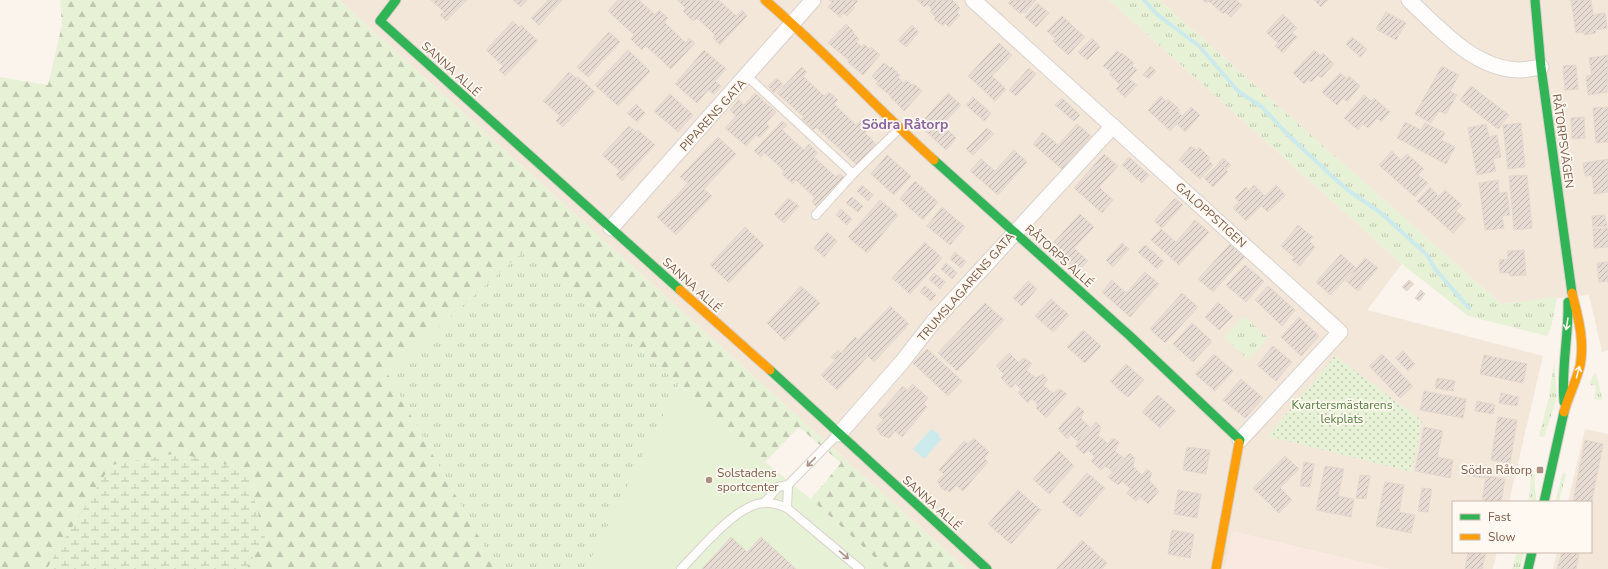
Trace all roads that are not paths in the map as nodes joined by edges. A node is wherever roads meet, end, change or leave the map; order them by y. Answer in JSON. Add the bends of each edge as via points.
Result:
{"nodes":[{"id":1,"x":396,"y":0,"type":"edge"},
{"id":2,"x":766,"y":0,"type":"edge"},
{"id":3,"x":812,"y":0,"type":"edge"},
{"id":4,"x":973,"y":0,"type":"edge"},
{"id":5,"x":1409,"y":0,"type":"edge"},
{"id":6,"x":1535,"y":0,"type":"edge"},
{"id":7,"x":792,"y":23,"type":"junction"},
{"id":8,"x":1541,"y":68,"type":"junction"},
{"id":9,"x":747,"y":76,"type":"junction"},
{"id":10,"x":1113,"y":126,"type":"junction"},
{"id":11,"x":900,"y":128,"type":"junction"},
{"id":12,"x":853,"y":174,"type":"junction"},
{"id":13,"x":816,"y":215,"type":"dead end"},
{"id":14,"x":611,"y":228,"type":"junction"},
{"id":15,"x":1015,"y":232,"type":"junction"},
{"id":16,"x":1570,"y":285,"type":"junction"},
{"id":17,"x":1565,"y":409,"type":"junction"},
{"id":18,"x":839,"y":434,"type":"junction"},
{"id":19,"x":1240,"y":440,"type":"junction"},
{"id":20,"x":788,"y":485,"type":"junction"},
{"id":21,"x":1544,"y":501,"type":"edge"},
{"id":22,"x":764,"y":502,"type":"junction"},
{"id":23,"x":787,"y":508,"type":"junction"},
{"id":24,"x":1532,"y":553,"type":"edge"},
{"id":25,"x":681,"y":569,"type":"edge"},
{"id":26,"x":860,"y":569,"type":"edge"},
{"id":27,"x":986,"y":569,"type":"edge"},
{"id":28,"x":1216,"y":569,"type":"edge"},
{"id":29,"x":1528,"y":569,"type":"edge"}],
"edges":[{"from":1,"to":14,"type":"street","name":"SANNA ALLÉ","via":[[380,21]]},
{"from":2,"to":7,"type":"street","name":"RÅTORPS ALLÉ"},
{"from":3,"to":7,"type":"street","name":"PIPARENS GATA"},
{"from":4,"to":10,"type":"street","name":"GALOPPSTIGEN"},
{"from":5,"to":8,"type":"street","via":[[1475,56],[1505,68]]},
{"from":6,"to":8,"type":"street","name":"RÅTORPSVÄGEN"},
{"from":7,"to":9,"type":"street","name":"PIPARENS GATA"},
{"from":7,"to":11,"type":"street","name":"RÅTORPS ALLÉ"},
{"from":8,"to":16,"type":"street","name":"RÅTORPSVÄGEN"},
{"from":9,"to":12,"type":"lane"},
{"from":9,"to":14,"type":"street","name":"PIPARENS GATA"},
{"from":10,"to":15,"type":"street","name":"TRUMSLAGARENS GATA"},
{"from":10,"to":19,"type":"street","name":"GALOPPSTIGEN","via":[[1340,332]]},
{"from":11,"to":12,"type":"lane"},
{"from":11,"to":15,"type":"street","name":"RÅTORPS ALLÉ"},
{"from":12,"to":13,"type":"lane"},
{"from":14,"to":18,"type":"street","name":"SANNA ALLÉ"},
{"from":15,"to":18,"type":"street","name":"TRUMSLAGARENS GATA","via":[[934,321]]},
{"from":15,"to":19,"type":"street","name":"RÅTORPS ALLÉ"},
{"from":16,"to":17,"type":"street","one_way":true,"via":[[1562,384]]},
{"from":17,"to":16,"type":"street","one_way":true,"via":[[1572,395],[1580,365],[1582,341]]},
{"from":17,"to":21,"type":"street"},
{"from":18,"to":20,"type":"lane","one_way":true},
{"from":18,"to":27,"type":"street","name":"SANNA ALLÉ"},
{"from":19,"to":28,"type":"street"},
{"from":20,"to":22,"type":"lane","via":[[778,487]]},
{"from":20,"to":23,"type":"lane"},
{"from":22,"to":23,"type":"lane"},
{"from":22,"to":25,"type":"lane","via":[[733,516]]},
{"from":23,"to":26,"type":"lane","one_way":true},
{"from":24,"to":29,"type":"street"}]}
